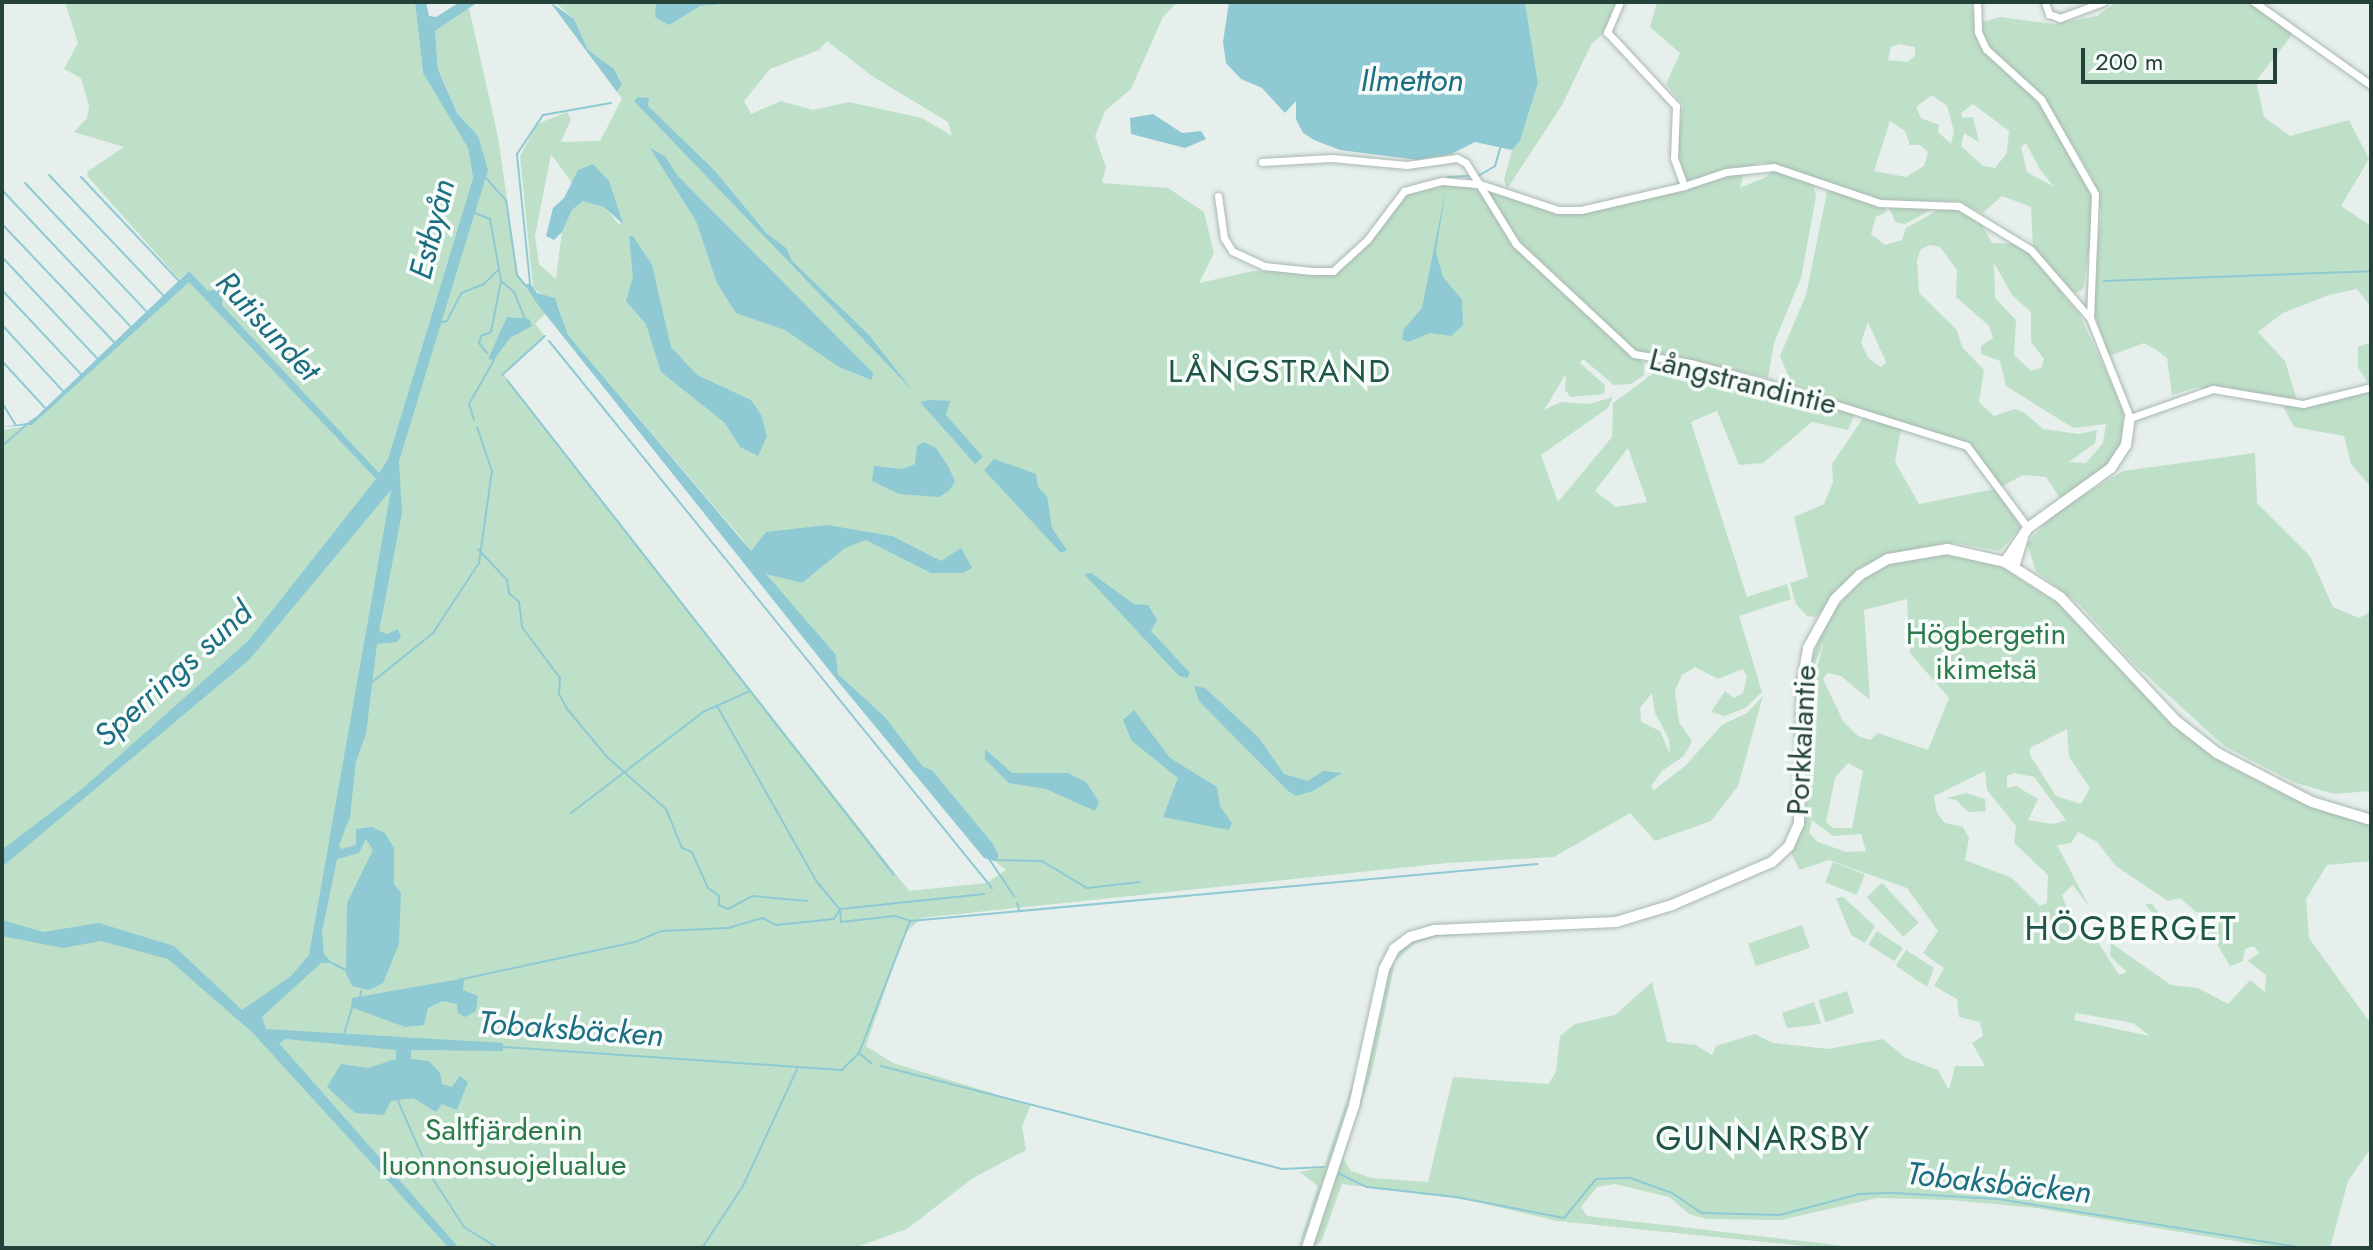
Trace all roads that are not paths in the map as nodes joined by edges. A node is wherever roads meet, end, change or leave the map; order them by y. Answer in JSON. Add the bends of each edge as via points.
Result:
{"nodes":[{"id":1,"x":1620,"y":2,"type":"edge"},
{"id":2,"x":1977,"y":2,"type":"edge"},
{"id":3,"x":2045,"y":2,"type":"edge"},
{"id":4,"x":2103,"y":2,"type":"edge"},
{"id":5,"x":2254,"y":2,"type":"edge"},
{"id":6,"x":2371,"y":85,"type":"edge"},
{"id":7,"x":1262,"y":162,"type":"dead end"},
{"id":8,"x":1480,"y":184,"type":"junction"},
{"id":9,"x":1684,"y":186,"type":"junction"},
{"id":10,"x":1218,"y":196,"type":"dead end"},
{"id":11,"x":2088,"y":295,"type":"junction"},
{"id":12,"x":2073,"y":300,"type":"junction"},
{"id":13,"x":2090,"y":318,"type":"junction"},
{"id":14,"x":2371,"y":387,"type":"edge"},
{"id":15,"x":2130,"y":418,"type":"junction"},
{"id":16,"x":2026,"y":532,"type":"junction"},
{"id":17,"x":2009,"y":565,"type":"junction"},
{"id":18,"x":2371,"y":820,"type":"edge"},
{"id":19,"x":1307,"y":1248,"type":"edge"}],
"edges":[{"from":1,"to":9,"type":"street","via":[[1607,32],[1676,106],[1674,158]]},
{"from":2,"to":11,"type":"street","via":[[1978,32],[1986,49],[2041,99],[2095,194],[2097,223]]},
{"from":3,"to":4,"type":"street","via":[[2049,14],[2060,18]]},
{"from":5,"to":6,"type":"street"},
{"from":7,"to":8,"type":"street","name":"Långstrandintie","via":[[1332,158],[1407,165],[1457,158]]},
{"from":8,"to":9,"type":"street","via":[[1525,202],[1581,210]]},
{"from":8,"to":10,"type":"street","via":[[1442,181],[1404,191],[1367,240],[1333,271],[1264,266],[1232,251],[1224,238]]},
{"from":8,"to":16,"type":"street","name":"Långstrandintie","via":[[1516,244],[1634,354],[1780,387],[1967,446]]},
{"from":9,"to":12,"type":"street","via":[[1726,172],[1774,167],[1880,203],[1959,206],[2031,250]]},
{"from":11,"to":12,"type":"street"},
{"from":11,"to":13,"type":"street"},
{"from":12,"to":13,"type":"street"},
{"from":13,"to":15,"type":"street"},
{"from":14,"to":15,"type":"street","via":[[2303,404],[2213,389]]},
{"from":15,"to":16,"type":"street","via":[[2126,445],[2111,468]]},
{"from":16,"to":17,"type":"street"},
{"from":17,"to":18,"type":"street","name":"Porkkalantie","via":[[2060,597],[2176,721],[2217,753],[2312,802]]},
{"from":17,"to":19,"type":"street","name":"Porkkalantie","via":[[1960,550],[1911,552],[1867,570],[1835,599],[1804,663],[1799,824],[1789,846],[1772,862],[1672,905],[1616,922],[1435,930],[1410,937],[1394,949],[1384,969],[1354,1106]]}]}
